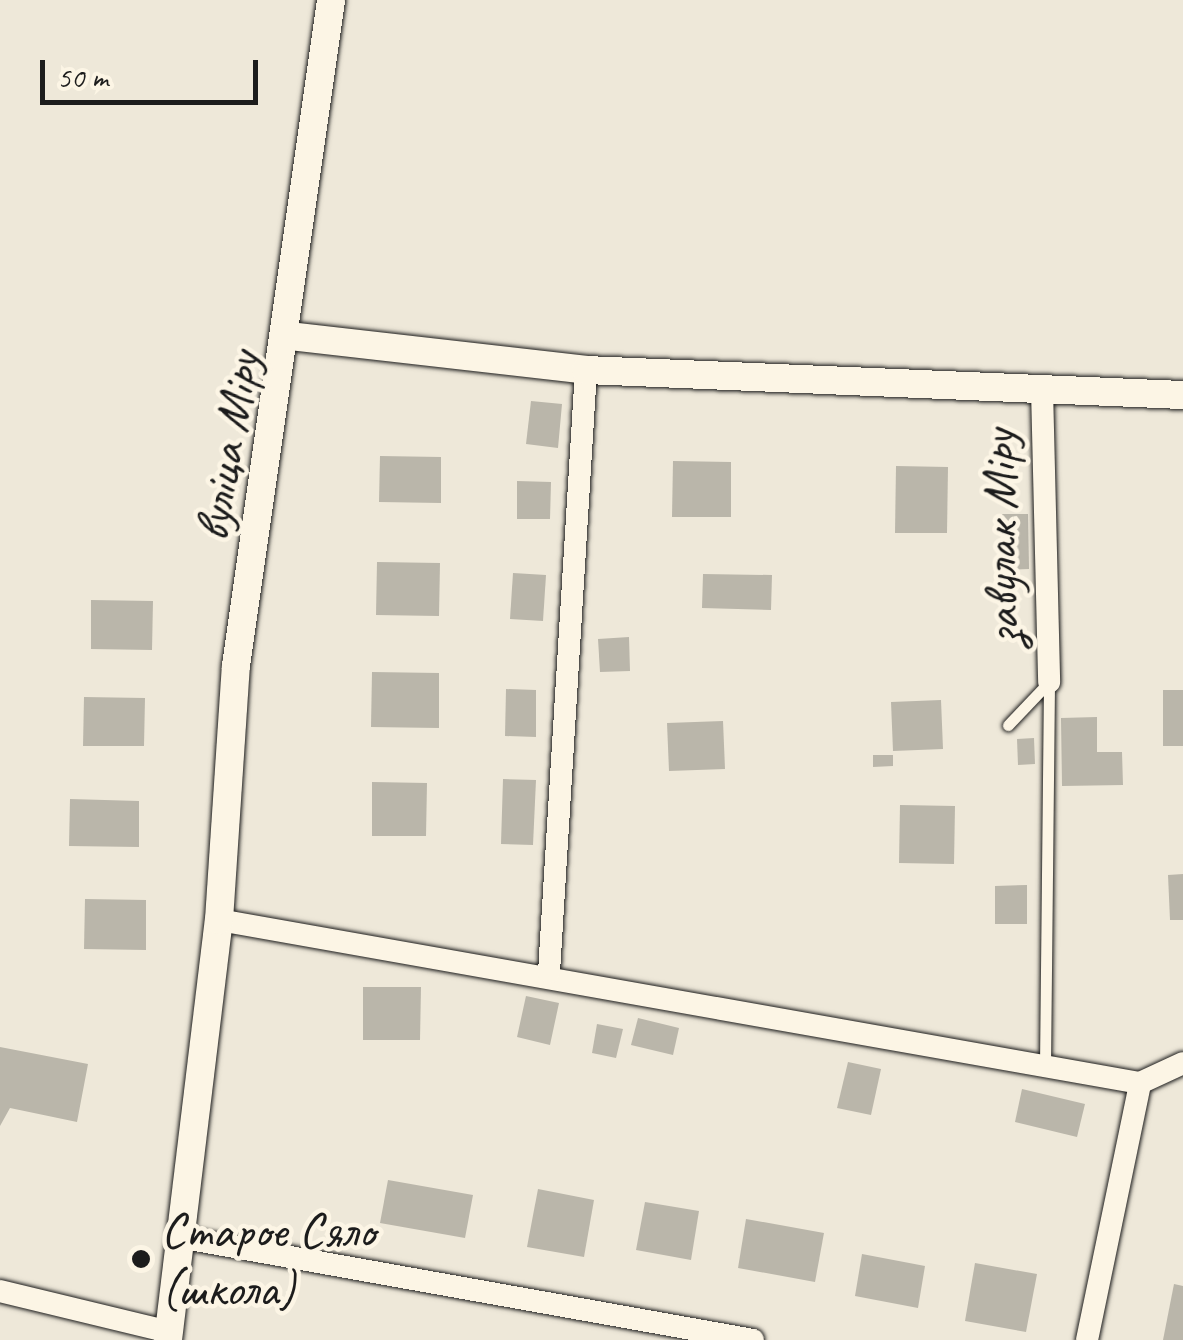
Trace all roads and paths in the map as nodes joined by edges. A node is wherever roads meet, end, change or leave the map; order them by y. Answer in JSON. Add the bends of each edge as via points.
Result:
{"nodes":[{"id":1,"x":331,"y":0,"type":"edge"},
{"id":2,"x":288,"y":336,"type":"junction"},
{"id":3,"x":586,"y":370,"type":"junction"},
{"id":4,"x":1042,"y":389,"type":"junction"},
{"id":5,"x":1183,"y":395,"type":"edge"},
{"id":6,"x":1049,"y":682,"type":"junction"},
{"id":7,"x":1008,"y":725,"type":"dead end"},
{"id":8,"x":219,"y":920,"type":"junction"},
{"id":9,"x":548,"y":972,"type":"junction"},
{"id":10,"x":1183,"y":1063,"type":"edge"},
{"id":11,"x":1045,"y":1066,"type":"junction"},
{"id":12,"x":1140,"y":1083,"type":"junction"},
{"id":13,"x":184,"y":1238,"type":"junction"},
{"id":14,"x":0,"y":1292,"type":"edge"},
{"id":15,"x":168,"y":1336,"type":"edge"},
{"id":16,"x":754,"y":1340,"type":"edge"},
{"id":17,"x":1087,"y":1340,"type":"edge"}],
"edges":[{"from":1,"to":2,"type":"street"},
{"from":2,"to":3,"type":"street","name":"вуліца Міру"},
{"from":2,"to":8,"type":"street","name":"вуліца Міру","via":[[236,666]]},
{"from":3,"to":4,"type":"street","name":"вуліца Міру"},
{"from":3,"to":9,"type":"street"},
{"from":4,"to":5,"type":"street","name":"вуліца Міру"},
{"from":4,"to":6,"type":"street","name":"завулак Міру"},
{"from":6,"to":7,"type":"lane"},
{"from":6,"to":11,"type":"lane"},
{"from":8,"to":9,"type":"street"},
{"from":8,"to":13,"type":"street","name":"вуліца Міру"},
{"from":9,"to":11,"type":"street"},
{"from":10,"to":12,"type":"street"},
{"from":11,"to":12,"type":"street"},
{"from":12,"to":17,"type":"street"},
{"from":13,"to":15,"type":"street","name":"вуліца Міру"},
{"from":13,"to":16,"type":"street"},
{"from":14,"to":15,"type":"street"}]}
